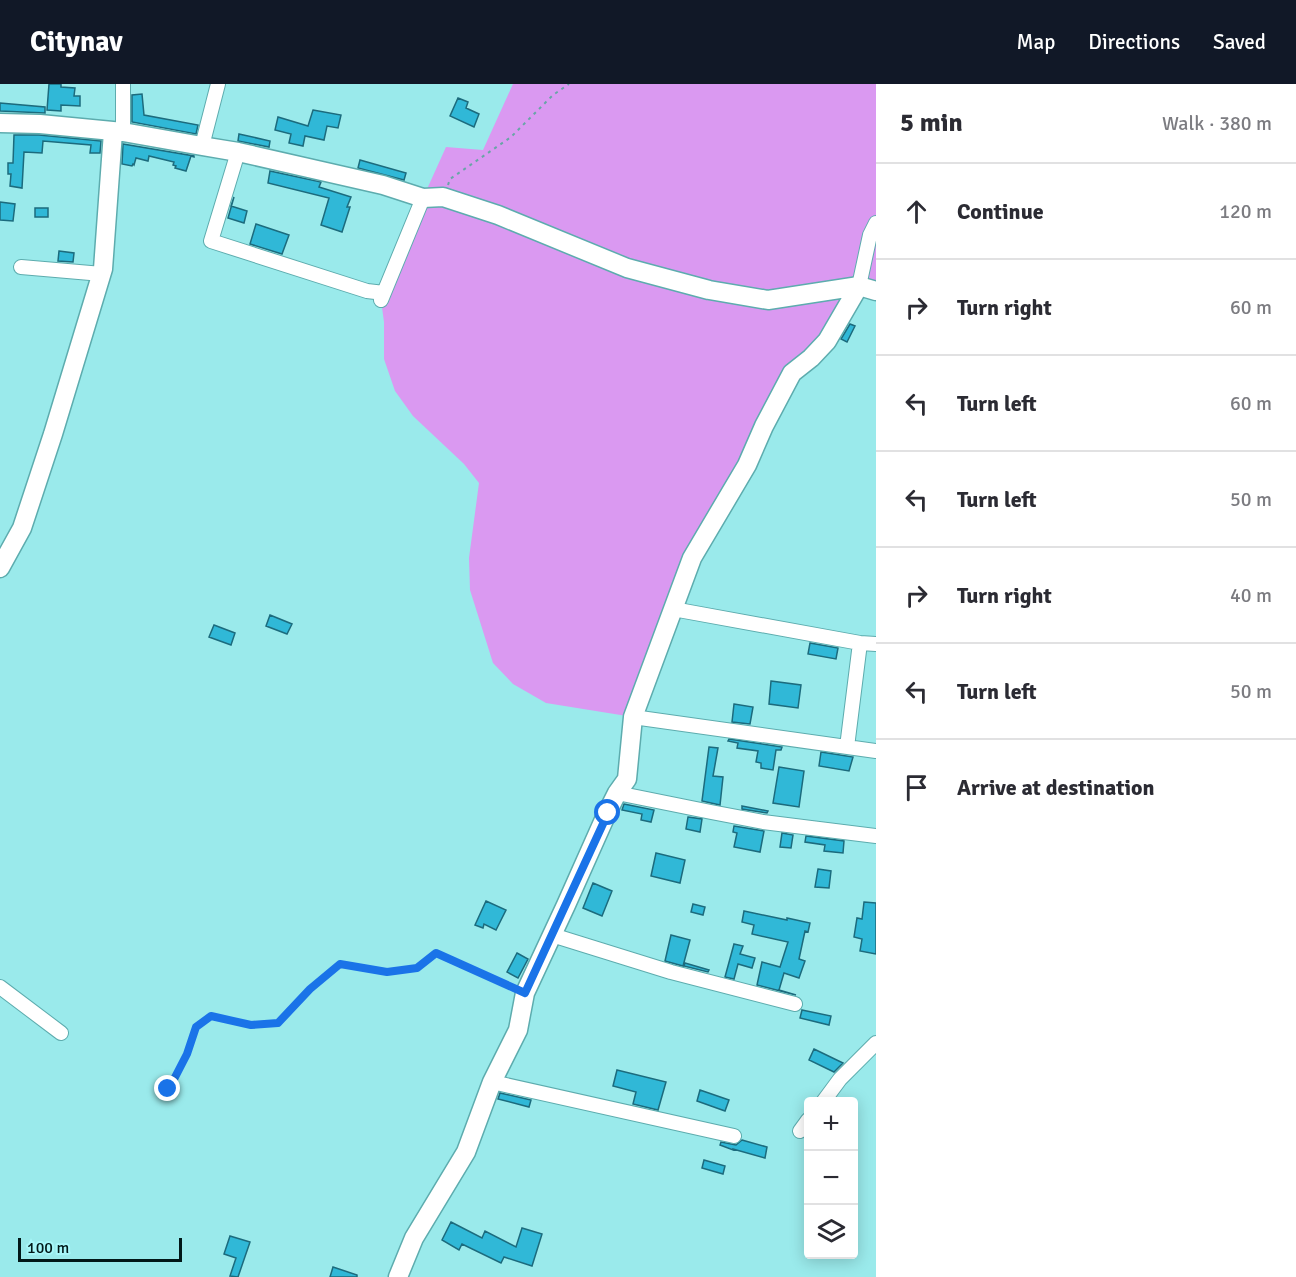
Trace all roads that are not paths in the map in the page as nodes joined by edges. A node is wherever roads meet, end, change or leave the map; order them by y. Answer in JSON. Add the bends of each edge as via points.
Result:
{"nodes":[{"id":1,"x":123,"y":84,"type":"edge"},
{"id":2,"x":218,"y":84,"type":"edge"},
{"id":3,"x":0,"y":123,"type":"edge"},
{"id":4,"x":118,"y":132,"type":"junction"},
{"id":5,"x":202,"y":146,"type":"junction"},
{"id":6,"x":238,"y":152,"type":"junction"},
{"id":7,"x":423,"y":198,"type":"junction"},
{"id":8,"x":876,"y":222,"type":"edge"},
{"id":9,"x":21,"y":267,"type":"dead end"},
{"id":10,"x":102,"y":274,"type":"junction"},
{"id":11,"x":867,"y":289,"type":"edge"},
{"id":12,"x":0,"y":568,"type":"edge"},
{"id":13,"x":673,"y":609,"type":"junction"},
{"id":14,"x":860,"y":643,"type":"junction"},
{"id":15,"x":876,"y":644,"type":"edge"},
{"id":16,"x":633,"y":717,"type":"junction"},
{"id":17,"x":847,"y":747,"type":"junction"},
{"id":18,"x":876,"y":750,"type":"edge"},
{"id":19,"x":617,"y":793,"type":"junction"},
{"id":20,"x":876,"y":836,"type":"edge"},
{"id":21,"x":552,"y":934,"type":"junction"},
{"id":22,"x":0,"y":987,"type":"edge"},
{"id":23,"x":795,"y":1004,"type":"dead end"},
{"id":24,"x":61,"y":1033,"type":"dead end"},
{"id":25,"x":876,"y":1043,"type":"edge"},
{"id":26,"x":492,"y":1082,"type":"junction"},
{"id":27,"x":826,"y":1097,"type":"edge"},
{"id":28,"x":734,"y":1136,"type":"dead end"},
{"id":29,"x":398,"y":1277,"type":"edge"}],
"edges":[{"from":1,"to":4,"type":"street"},
{"from":2,"to":5,"type":"street"},
{"from":3,"to":4,"type":"street"},
{"from":4,"to":5,"type":"street"},
{"from":4,"to":10,"type":"street"},
{"from":5,"to":6,"type":"street"},
{"from":6,"to":7,"type":"street"},
{"from":6,"to":7,"type":"street","via":[[211,241],[383,297]]},
{"from":7,"to":11,"type":"street","via":[[443,197],[498,215],[627,268],[709,290],[768,300]]},
{"from":8,"to":11,"type":"street","via":[[870,235]]},
{"from":9,"to":10,"type":"street"},
{"from":10,"to":12,"type":"street","via":[[21,528]]},
{"from":11,"to":13,"type":"street","via":[[811,358],[792,373],[747,465],[692,558]]},
{"from":13,"to":14,"type":"street"},
{"from":13,"to":16,"type":"street"},
{"from":14,"to":15,"type":"street"},
{"from":14,"to":17,"type":"street"},
{"from":16,"to":17,"type":"street"},
{"from":16,"to":19,"type":"street","via":[[627,779]]},
{"from":17,"to":18,"type":"street"},
{"from":19,"to":20,"type":"street","via":[[763,822]]},
{"from":19,"to":21,"type":"street"},
{"from":21,"to":23,"type":"street","via":[[671,972]]},
{"from":21,"to":26,"type":"street","via":[[525,993],[518,1030]]},
{"from":22,"to":24,"type":"street"},
{"from":25,"to":27,"type":"street"},
{"from":26,"to":28,"type":"street"},
{"from":26,"to":29,"type":"street","via":[[466,1152],[414,1238]]}]}
